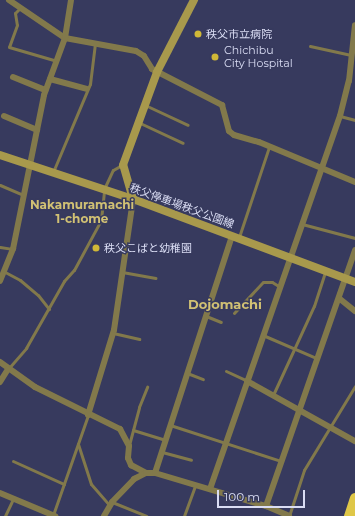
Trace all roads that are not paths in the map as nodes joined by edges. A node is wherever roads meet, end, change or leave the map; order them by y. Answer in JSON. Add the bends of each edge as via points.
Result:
{"nodes":[{"id":1,"x":9,"y":0,"type":"edge"},
{"id":2,"x":71,"y":0,"type":"edge"},
{"id":3,"x":194,"y":0,"type":"edge"},
{"id":4,"x":20,"y":7,"type":"junction"},
{"id":5,"x":355,"y":25,"type":"edge"},
{"id":6,"x":65,"y":38,"type":"junction"},
{"id":7,"x":354,"y":39,"type":"edge"},
{"id":8,"x":95,"y":44,"type":"junction"},
{"id":9,"x":310,"y":46,"type":"dead end"},
{"id":10,"x":352,"y":55,"type":"junction"},
{"id":11,"x":57,"y":61,"type":"junction"},
{"id":12,"x":157,"y":72,"type":"junction"},
{"id":13,"x":13,"y":77,"type":"dead end"},
{"id":14,"x":50,"y":79,"type":"junction"},
{"id":15,"x":46,"y":90,"type":"junction"},
{"id":16,"x":87,"y":90,"type":"junction"},
{"id":17,"x":145,"y":105,"type":"junction"},
{"id":18,"x":4,"y":116,"type":"dead end"},
{"id":19,"x":340,"y":116,"type":"junction"},
{"id":20,"x":355,"y":120,"type":"edge"},
{"id":21,"x":138,"y":122,"type":"junction"},
{"id":22,"x":188,"y":125,"type":"dead end"},
{"id":23,"x":37,"y":130,"type":"junction"},
{"id":24,"x":183,"y":143,"type":"dead end"},
{"id":25,"x":269,"y":147,"type":"junction"},
{"id":26,"x":0,"y":155,"type":"edge"},
{"id":27,"x":123,"y":164,"type":"junction"},
{"id":28,"x":29,"y":165,"type":"junction"},
{"id":29,"x":321,"y":170,"type":"junction"},
{"id":30,"x":52,"y":172,"type":"junction"},
{"id":31,"x":355,"y":182,"type":"edge"},
{"id":32,"x":0,"y":185,"type":"edge"},
{"id":33,"x":104,"y":189,"type":"junction"},
{"id":34,"x":24,"y":195,"type":"junction"},
{"id":35,"x":132,"y":199,"type":"junction"},
{"id":36,"x":302,"y":224,"type":"junction"},
{"id":37,"x":235,"y":238,"type":"junction"},
{"id":38,"x":355,"y":238,"type":"edge"},
{"id":39,"x":0,"y":247,"type":"edge"},
{"id":40,"x":13,"y":249,"type":"junction"},
{"id":41,"x":355,"y":250,"type":"edge"},
{"id":42,"x":290,"y":258,"type":"junction"},
{"id":43,"x":325,"y":271,"type":"junction"},
{"id":44,"x":5,"y":272,"type":"junction"},
{"id":45,"x":122,"y":272,"type":"junction"},
{"id":46,"x":155,"y":278,"type":"dead end"},
{"id":47,"x":345,"y":278,"type":"junction"},
{"id":48,"x":0,"y":281,"type":"edge"},
{"id":49,"x":355,"y":282,"type":"edge"},
{"id":50,"x":282,"y":287,"type":"junction"},
{"id":51,"x":340,"y":299,"type":"junction"},
{"id":52,"x":49,"y":309,"type":"junction"},
{"id":53,"x":355,"y":311,"type":"edge"},
{"id":54,"x":234,"y":313,"type":"dead end"},
{"id":55,"x":205,"y":316,"type":"junction"},
{"id":56,"x":221,"y":322,"type":"dead end"},
{"id":57,"x":113,"y":332,"type":"junction"},
{"id":58,"x":265,"y":336,"type":"junction"},
{"id":59,"x":139,"y":339,"type":"dead end"},
{"id":60,"x":294,"y":348,"type":"junction"},
{"id":61,"x":316,"y":358,"type":"junction"},
{"id":62,"x":0,"y":362,"type":"edge"},
{"id":63,"x":8,"y":369,"type":"junction"},
{"id":64,"x":226,"y":370,"type":"dead end"},
{"id":65,"x":187,"y":373,"type":"junction"},
{"id":66,"x":202,"y":379,"type":"dead end"},
{"id":67,"x":247,"y":381,"type":"junction"},
{"id":68,"x":0,"y":382,"type":"edge"},
{"id":69,"x":355,"y":386,"type":"edge"},
{"id":70,"x":147,"y":387,"type":"dead end"},
{"id":71,"x":273,"y":395,"type":"junction"},
{"id":72,"x":299,"y":409,"type":"junction"},
{"id":73,"x":88,"y":415,"type":"junction"},
{"id":74,"x":170,"y":425,"type":"junction"},
{"id":75,"x":329,"y":428,"type":"junction"},
{"id":76,"x":133,"y":430,"type":"junction"},
{"id":77,"x":166,"y":440,"type":"junction"},
{"id":78,"x":355,"y":441,"type":"edge"},
{"id":79,"x":225,"y":443,"type":"junction"},
{"id":80,"x":78,"y":444,"type":"junction"},
{"id":81,"x":129,"y":446,"type":"junction"},
{"id":82,"x":162,"y":452,"type":"junction"},
{"id":83,"x":191,"y":460,"type":"dead end"},
{"id":84,"x":281,"y":461,"type":"junction"},
{"id":85,"x":13,"y":462,"type":"dead end"},
{"id":86,"x":146,"y":473,"type":"junction"},
{"id":87,"x":155,"y":473,"type":"junction"},
{"id":88,"x":64,"y":484,"type":"junction"},
{"id":89,"x":196,"y":484,"type":"junction"},
{"id":90,"x":210,"y":489,"type":"junction"},
{"id":91,"x":0,"y":493,"type":"edge"},
{"id":92,"x":355,"y":498,"type":"edge"},
{"id":93,"x":13,"y":499,"type":"junction"},
{"id":94,"x":111,"y":504,"type":"junction"},
{"id":95,"x":266,"y":506,"type":"junction"},
{"id":96,"x":5,"y":516,"type":"edge"},
{"id":97,"x":54,"y":516,"type":"edge"},
{"id":98,"x":104,"y":516,"type":"edge"},
{"id":99,"x":146,"y":516,"type":"edge"},
{"id":100,"x":184,"y":516,"type":"edge"},
{"id":101,"x":289,"y":516,"type":"edge"},
{"id":102,"x":349,"y":516,"type":"edge"}],
"edges":[{"from":1,"to":4,"type":"street"},
{"from":2,"to":6,"type":"street"},
{"from":3,"to":12,"type":"main road"},
{"from":4,"to":6,"type":"street"},
{"from":4,"to":11,"type":"lane","via":[[15,13],[17,25],[9,47]]},
{"from":5,"to":7,"type":"street"},
{"from":6,"to":8,"type":"street"},
{"from":6,"to":11,"type":"street"},
{"from":7,"to":10,"type":"street"},
{"from":8,"to":12,"type":"street","via":[[136,51]]},
{"from":8,"to":16,"type":"lane"},
{"from":9,"to":10,"type":"lane"},
{"from":10,"to":19,"type":"street"},
{"from":11,"to":14,"type":"street"},
{"from":12,"to":17,"type":"main road"},
{"from":12,"to":25,"type":"street","via":[[222,105],[229,132]]},
{"from":13,"to":15,"type":"street"},
{"from":14,"to":15,"type":"street"},
{"from":14,"to":16,"type":"street"},
{"from":15,"to":23,"type":"street"},
{"from":16,"to":30,"type":"lane"},
{"from":17,"to":21,"type":"main road"},
{"from":17,"to":22,"type":"lane"},
{"from":18,"to":23,"type":"street"},
{"from":19,"to":20,"type":"lane"},
{"from":19,"to":29,"type":"street"},
{"from":21,"to":24,"type":"lane"},
{"from":21,"to":27,"type":"main road"},
{"from":23,"to":28,"type":"street"},
{"from":25,"to":29,"type":"street"},
{"from":25,"to":37,"type":"lane"},
{"from":26,"to":28,"type":"main road","name":"秩父停車場秩父公園線"},
{"from":27,"to":33,"type":"lane","via":[[113,170]]},
{"from":27,"to":35,"type":"main road"},
{"from":28,"to":30,"type":"main road","name":"秩父停車場秩父公園線"},
{"from":28,"to":34,"type":"street"},
{"from":29,"to":31,"type":"street"},
{"from":29,"to":36,"type":"street"},
{"from":30,"to":33,"type":"main road","name":"秩父停車場秩父公園線"},
{"from":32,"to":34,"type":"lane"},
{"from":33,"to":35,"type":"main road","name":"秩父停車場秩父公園線"},
{"from":33,"to":52,"type":"lane","via":[[100,220],[74,270],[64,281]]},
{"from":34,"to":40,"type":"street"},
{"from":35,"to":37,"type":"main road","name":"秩父停車場秩父公園線"},
{"from":35,"to":45,"type":"street"},
{"from":36,"to":38,"type":"lane"},
{"from":36,"to":42,"type":"street"},
{"from":37,"to":42,"type":"main road","name":"秩父停車場秩父公園線"},
{"from":37,"to":55,"type":"street"},
{"from":39,"to":40,"type":"lane"},
{"from":40,"to":44,"type":"street"},
{"from":41,"to":47,"type":"street"},
{"from":42,"to":43,"type":"main road","name":"秩父停車場秩父公園線"},
{"from":42,"to":50,"type":"street"},
{"from":43,"to":47,"type":"main road","name":"秩父停車場秩父公園線"},
{"from":43,"to":60,"type":"lane","via":[[314,306]]},
{"from":44,"to":48,"type":"street"},
{"from":44,"to":52,"type":"lane","via":[[20,280],[38,295]]},
{"from":45,"to":46,"type":"lane"},
{"from":45,"to":57,"type":"street"},
{"from":47,"to":49,"type":"main road","name":"秩父停車場秩父公園線"},
{"from":47,"to":51,"type":"street"},
{"from":50,"to":54,"type":"lane","via":[[272,282],[263,282]]},
{"from":50,"to":58,"type":"street"},
{"from":51,"to":53,"type":"street"},
{"from":51,"to":61,"type":"street"},
{"from":52,"to":63,"type":"lane","via":[[26,348]]},
{"from":55,"to":56,"type":"lane"},
{"from":55,"to":65,"type":"street"},
{"from":57,"to":59,"type":"lane"},
{"from":57,"to":73,"type":"street"},
{"from":58,"to":60,"type":"lane"},
{"from":58,"to":67,"type":"street"},
{"from":60,"to":61,"type":"lane"},
{"from":60,"to":71,"type":"lane"},
{"from":61,"to":72,"type":"street"},
{"from":62,"to":63,"type":"street"},
{"from":63,"to":68,"type":"street"},
{"from":63,"to":73,"type":"street","via":[[35,387]]},
{"from":64,"to":67,"type":"lane"},
{"from":65,"to":66,"type":"lane"},
{"from":65,"to":74,"type":"street"},
{"from":67,"to":71,"type":"street"},
{"from":67,"to":79,"type":"street"},
{"from":69,"to":75,"type":"lane"},
{"from":70,"to":76,"type":"lane"},
{"from":71,"to":72,"type":"street"},
{"from":72,"to":75,"type":"street"},
{"from":72,"to":84,"type":"street"},
{"from":73,"to":80,"type":"lane"},
{"from":73,"to":81,"type":"street","via":[[120,429]]},
{"from":74,"to":77,"type":"street"},
{"from":74,"to":79,"type":"lane"},
{"from":75,"to":78,"type":"street"},
{"from":75,"to":101,"type":"lane","via":[[304,470]]},
{"from":76,"to":77,"type":"lane"},
{"from":76,"to":81,"type":"lane"},
{"from":77,"to":82,"type":"street"},
{"from":79,"to":84,"type":"lane"},
{"from":79,"to":90,"type":"street"},
{"from":80,"to":88,"type":"lane"},
{"from":80,"to":94,"type":"lane","via":[[91,484]]},
{"from":81,"to":86,"type":"street","via":[[128,458],[131,465]]},
{"from":82,"to":83,"type":"lane"},
{"from":82,"to":87,"type":"street"},
{"from":84,"to":95,"type":"street"},
{"from":85,"to":88,"type":"lane"},
{"from":86,"to":87,"type":"street"},
{"from":86,"to":94,"type":"street","via":[[134,479]]},
{"from":87,"to":89,"type":"street"},
{"from":88,"to":97,"type":"lane"},
{"from":89,"to":90,"type":"street"},
{"from":89,"to":100,"type":"lane"},
{"from":90,"to":95,"type":"street"},
{"from":91,"to":93,"type":"street"},
{"from":92,"to":102,"type":"highway"},
{"from":93,"to":96,"type":"lane"},
{"from":93,"to":97,"type":"street"},
{"from":94,"to":98,"type":"street"},
{"from":94,"to":99,"type":"lane"},
{"from":95,"to":101,"type":"street"}]}
